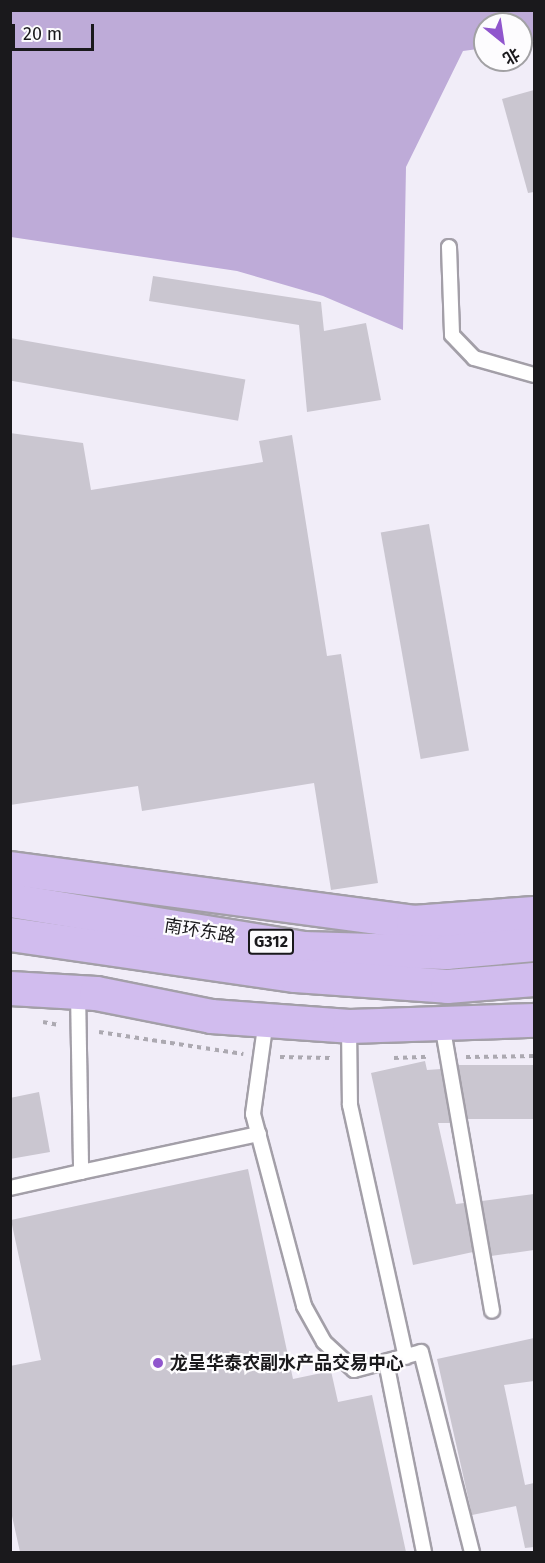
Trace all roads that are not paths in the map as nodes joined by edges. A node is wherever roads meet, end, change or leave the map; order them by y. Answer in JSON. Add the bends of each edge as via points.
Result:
{"nodes":[{"id":1,"x":449,"y":247,"type":"dead end"},
{"id":2,"x":534,"y":375,"type":"edge"},
{"id":3,"x":10,"y":868,"type":"edge"},
{"id":4,"x":10,"y":900,"type":"edge"},
{"id":5,"x":534,"y":913,"type":"edge"},
{"id":6,"x":10,"y":934,"type":"edge"},
{"id":7,"x":534,"y":944,"type":"edge"},
{"id":8,"x":534,"y":979,"type":"edge"},
{"id":9,"x":10,"y":988,"type":"edge"},
{"id":10,"x":78,"y":992,"type":"junction"},
{"id":11,"x":266,"y":1020,"type":"junction"},
{"id":12,"x":534,"y":1020,"type":"edge"},
{"id":13,"x":442,"y":1024,"type":"junction"},
{"id":14,"x":349,"y":1026,"type":"junction"},
{"id":15,"x":259,"y":1134,"type":"junction"},
{"id":16,"x":81,"y":1172,"type":"junction"},
{"id":17,"x":10,"y":1188,"type":"edge"},
{"id":18,"x":492,"y":1311,"type":"dead end"},
{"id":19,"x":406,"y":1357,"type":"junction"},
{"id":20,"x":386,"y":1362,"type":"junction"},
{"id":21,"x":424,"y":1552,"type":"edge"},
{"id":22,"x":472,"y":1552,"type":"edge"}],
"edges":[{"from":1,"to":2,"type":"lane","via":[[452,335],[474,358]]},
{"from":3,"to":5,"type":"highway","via":[[117,886],[413,922]]},
{"from":4,"to":7,"type":"highway","name":"南环东路","number":"G312","via":[[302,948],[446,952]]},
{"from":6,"to":8,"type":"highway","name":"南环东路","number":"G312","via":[[295,975],[447,986]]},
{"from":9,"to":10,"type":"highway"},
{"from":10,"to":11,"type":"highway","via":[[211,1016]]},
{"from":10,"to":16,"type":"lane"},
{"from":11,"to":14,"type":"highway"},
{"from":11,"to":15,"type":"lane","via":[[253,1114]]},
{"from":12,"to":13,"type":"highway"},
{"from":13,"to":14,"type":"highway"},
{"from":13,"to":18,"type":"lane"},
{"from":14,"to":19,"type":"lane","via":[[350,1105]]},
{"from":15,"to":16,"type":"lane"},
{"from":15,"to":20,"type":"lane","via":[[309,1315],[324,1342],[354,1370]]},
{"from":16,"to":17,"type":"lane"},
{"from":19,"to":20,"type":"lane"},
{"from":19,"to":22,"type":"lane","via":[[421,1352]]},
{"from":20,"to":21,"type":"lane"}]}
